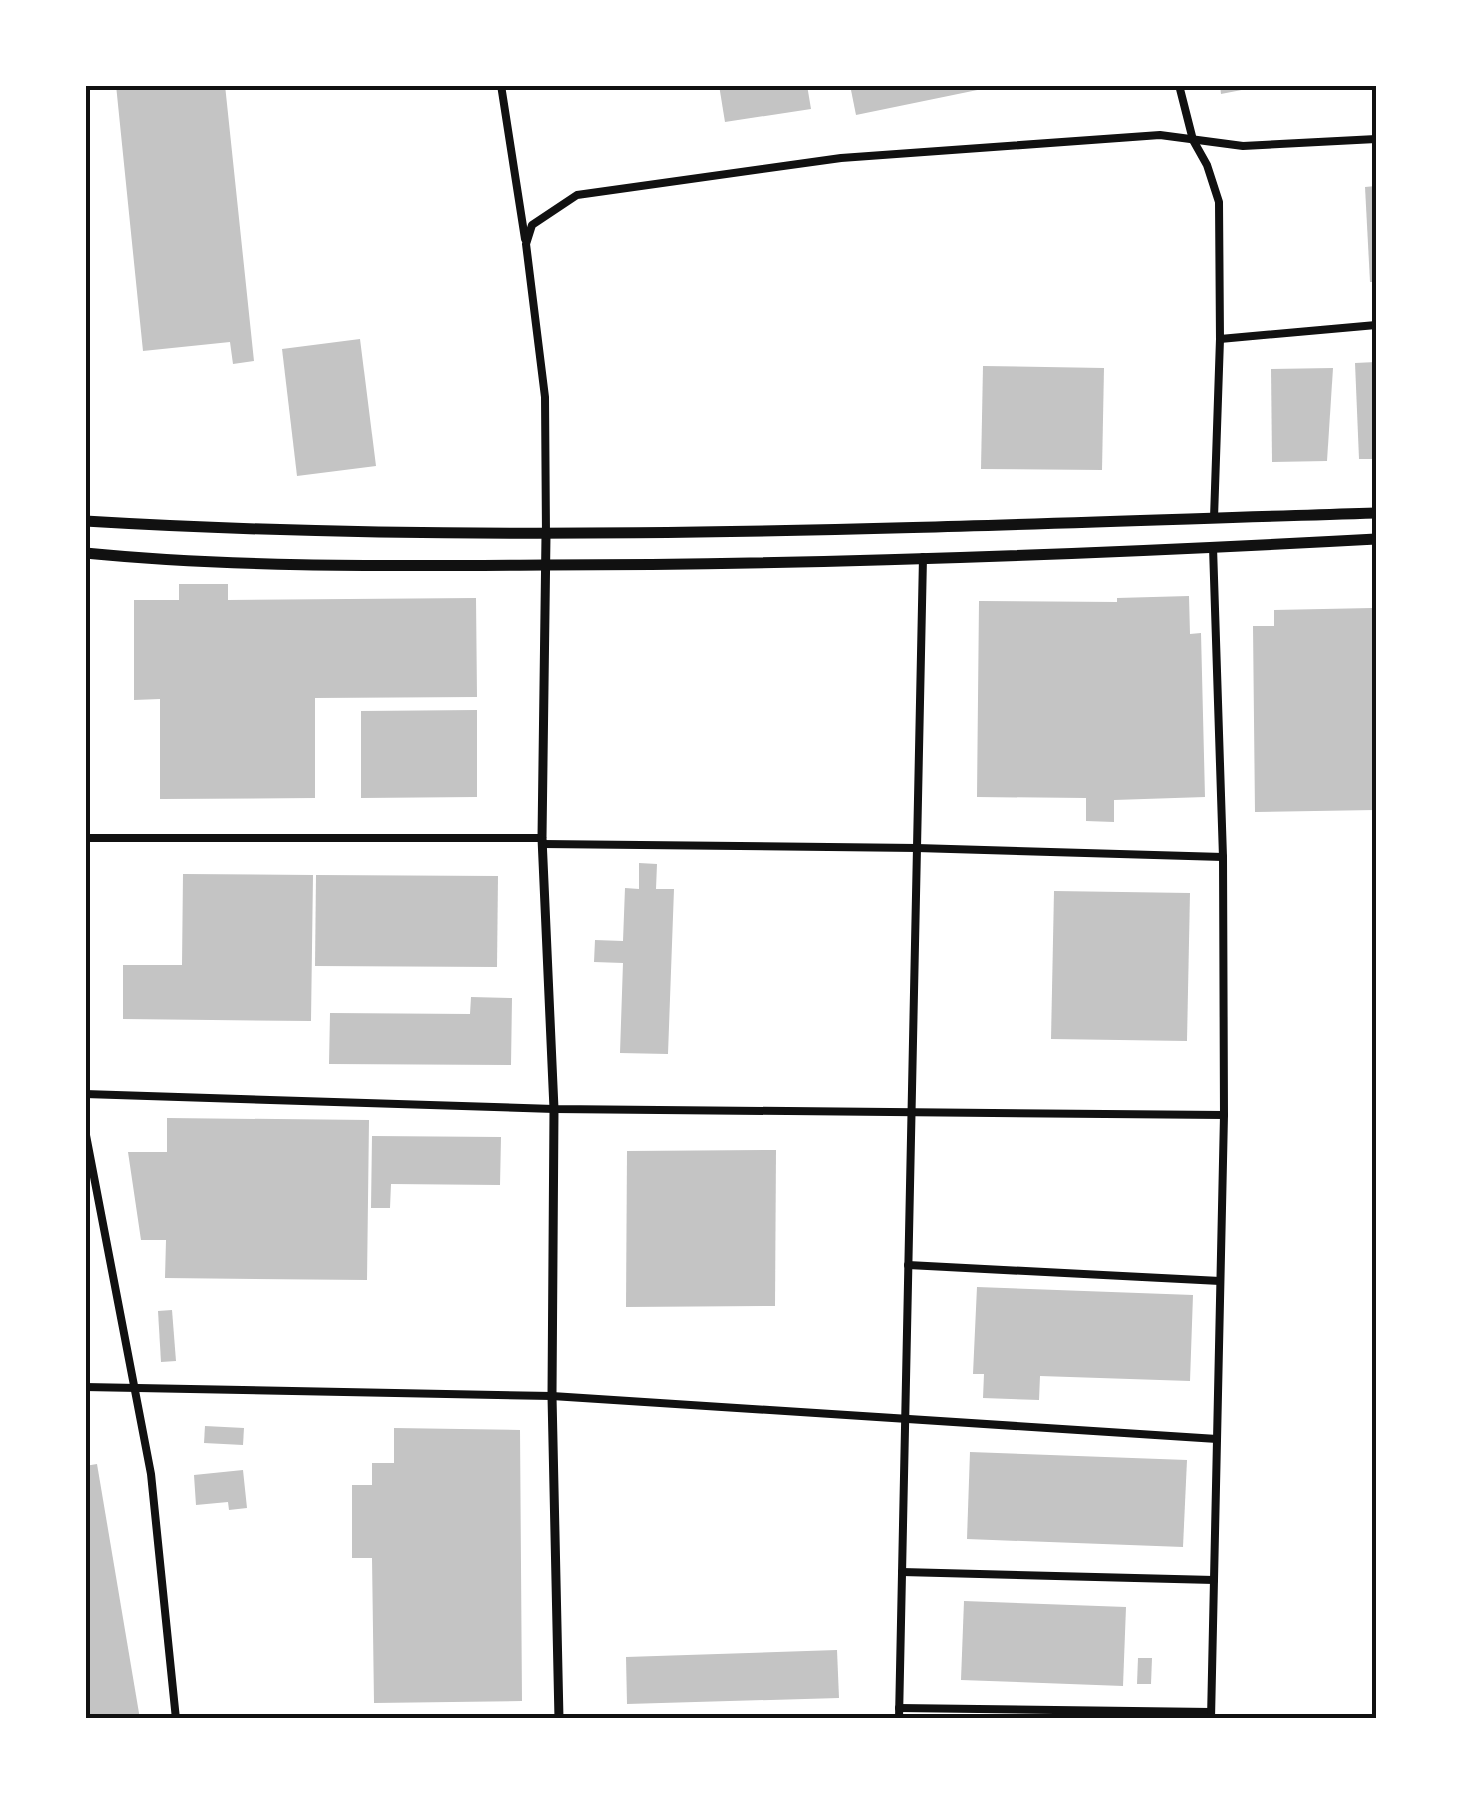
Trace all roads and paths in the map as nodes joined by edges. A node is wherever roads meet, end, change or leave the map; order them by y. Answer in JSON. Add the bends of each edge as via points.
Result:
{"nodes":[{"id":1,"x":501,"y":85,"type":"edge"},
{"id":2,"x":1179,"y":85,"type":"edge"},
{"id":3,"x":1376,"y":139,"type":"edge"},
{"id":4,"x":1193,"y":140,"type":"junction"},
{"id":5,"x":526,"y":244,"type":"junction"},
{"id":6,"x":1376,"y":325,"type":"edge"},
{"id":7,"x":1220,"y":339,"type":"junction"},
{"id":8,"x":1376,"y":512,"type":"edge"},
{"id":9,"x":1214,"y":518,"type":"junction"},
{"id":10,"x":85,"y":521,"type":"edge"},
{"id":11,"x":546,"y":535,"type":"junction"},
{"id":12,"x":1376,"y":539,"type":"edge"},
{"id":13,"x":1213,"y":547,"type":"junction"},
{"id":14,"x":85,"y":553,"type":"edge"},
{"id":15,"x":923,"y":557,"type":"junction"},
{"id":16,"x":546,"y":565,"type":"junction"},
{"id":17,"x":85,"y":838,"type":"edge"},
{"id":18,"x":542,"y":841,"type":"junction"},
{"id":19,"x":917,"y":848,"type":"junction"},
{"id":20,"x":1223,"y":856,"type":"junction"},
{"id":21,"x":85,"y":1094,"type":"edge"},
{"id":22,"x":554,"y":1109,"type":"junction"},
{"id":23,"x":911,"y":1113,"type":"junction"},
{"id":24,"x":1224,"y":1115,"type":"junction"},
{"id":25,"x":85,"y":1130,"type":"edge"},
{"id":26,"x":908,"y":1265,"type":"junction"},
{"id":27,"x":1220,"y":1281,"type":"junction"},
{"id":28,"x":85,"y":1387,"type":"edge"},
{"id":29,"x":134,"y":1390,"type":"junction"},
{"id":30,"x":552,"y":1396,"type":"junction"},
{"id":31,"x":905,"y":1421,"type":"junction"},
{"id":32,"x":1217,"y":1439,"type":"junction"},
{"id":33,"x":902,"y":1572,"type":"junction"},
{"id":34,"x":1214,"y":1580,"type":"junction"},
{"id":35,"x":899,"y":1708,"type":"junction"},
{"id":36,"x":1211,"y":1716,"type":"edge"},
{"id":37,"x":176,"y":1719,"type":"edge"},
{"id":38,"x":559,"y":1719,"type":"edge"},
{"id":39,"x":898,"y":1719,"type":"edge"}],
"edges":[{"from":1,"to":5,"type":"street"},
{"from":2,"to":4,"type":"street"},
{"from":3,"to":4,"type":"street","via":[[1243,146]]},
{"from":4,"to":5,"type":"street","via":[[1160,135],[841,158],[576,195],[532,225]]},
{"from":4,"to":7,"type":"street","via":[[1219,202]]},
{"from":5,"to":11,"type":"street","via":[[545,397]]},
{"from":6,"to":7,"type":"street"},
{"from":7,"to":9,"type":"street"},
{"from":8,"to":9,"type":"main road"},
{"from":9,"to":11,"type":"main road"},
{"from":10,"to":11,"type":"main road","via":[[256,532]]},
{"from":11,"to":16,"type":"street"},
{"from":12,"to":13,"type":"main road"},
{"from":13,"to":15,"type":"main road"},
{"from":13,"to":20,"type":"street"},
{"from":14,"to":16,"type":"main road"},
{"from":15,"to":16,"type":"main road"},
{"from":15,"to":19,"type":"street"},
{"from":16,"to":18,"type":"street"},
{"from":17,"to":18,"type":"street"},
{"from":18,"to":19,"type":"street"},
{"from":18,"to":22,"type":"street"},
{"from":19,"to":20,"type":"street"},
{"from":19,"to":23,"type":"street"},
{"from":20,"to":24,"type":"street"},
{"from":21,"to":22,"type":"street"},
{"from":22,"to":23,"type":"street"},
{"from":22,"to":30,"type":"street"},
{"from":23,"to":24,"type":"street"},
{"from":23,"to":26,"type":"street"},
{"from":24,"to":27,"type":"street"},
{"from":25,"to":29,"type":"street"},
{"from":26,"to":27,"type":"street"},
{"from":26,"to":31,"type":"street"},
{"from":27,"to":32,"type":"street"},
{"from":28,"to":29,"type":"street"},
{"from":29,"to":30,"type":"street"},
{"from":29,"to":37,"type":"street","via":[[150,1474]]},
{"from":30,"to":31,"type":"street"},
{"from":30,"to":38,"type":"street"},
{"from":31,"to":32,"type":"street"},
{"from":31,"to":33,"type":"street"},
{"from":32,"to":34,"type":"street"},
{"from":33,"to":34,"type":"street"},
{"from":33,"to":35,"type":"street"},
{"from":34,"to":36,"type":"street"},
{"from":35,"to":36,"type":"street"},
{"from":35,"to":39,"type":"street"}]}
